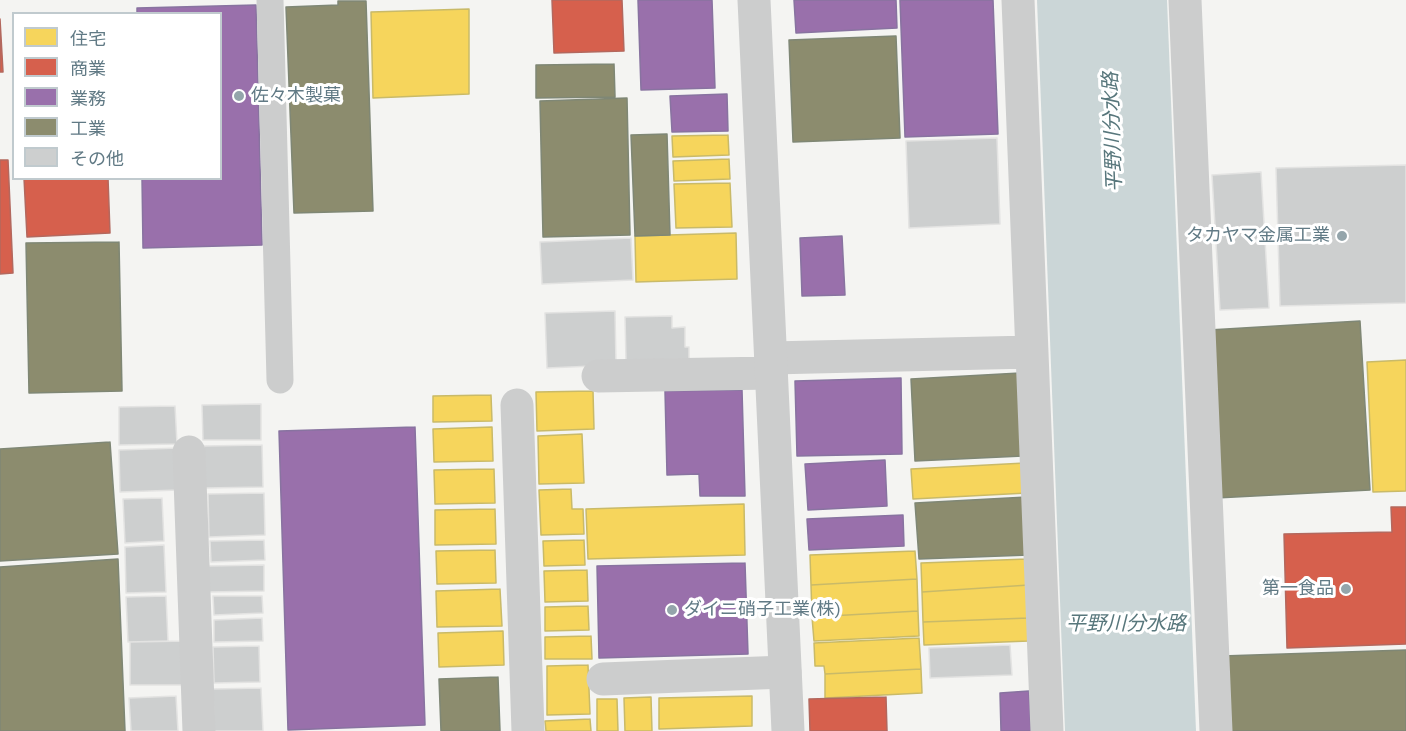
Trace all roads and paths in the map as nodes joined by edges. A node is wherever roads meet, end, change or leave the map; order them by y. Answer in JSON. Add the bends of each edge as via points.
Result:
{"nodes":[{"id":1,"x":270,"y":0,"type":"edge"},
{"id":2,"x":754,"y":0,"type":"edge"},
{"id":3,"x":1018,"y":0,"type":"edge"},
{"id":4,"x":1185,"y":0,"type":"edge"},
{"id":5,"x":1031,"y":352,"type":"junction"},
{"id":6,"x":771,"y":365,"type":"junction"},
{"id":7,"x":598,"y":376,"type":"dead end"},
{"id":8,"x":280,"y":380,"type":"dead end"},
{"id":9,"x":517,"y":405,"type":"dead end"},
{"id":10,"x":189,"y":452,"type":"dead end"},
{"id":11,"x":785,"y":672,"type":"junction"},
{"id":12,"x":603,"y":679,"type":"dead end"},
{"id":13,"x":199,"y":731,"type":"edge"},
{"id":14,"x":528,"y":731,"type":"edge"},
{"id":15,"x":788,"y":731,"type":"edge"},
{"id":16,"x":1047,"y":731,"type":"edge"},
{"id":17,"x":1216,"y":731,"type":"edge"}],
"edges":[{"from":1,"to":8,"type":"lane"},
{"from":2,"to":6,"type":"street"},
{"from":3,"to":5,"type":"street"},
{"from":4,"to":17,"type":"street"},
{"from":5,"to":6,"type":"street"},
{"from":5,"to":16,"type":"street"},
{"from":6,"to":7,"type":"street"},
{"from":6,"to":11,"type":"street"},
{"from":9,"to":14,"type":"street"},
{"from":10,"to":13,"type":"street"},
{"from":11,"to":12,"type":"street"},
{"from":11,"to":15,"type":"street"}]}
